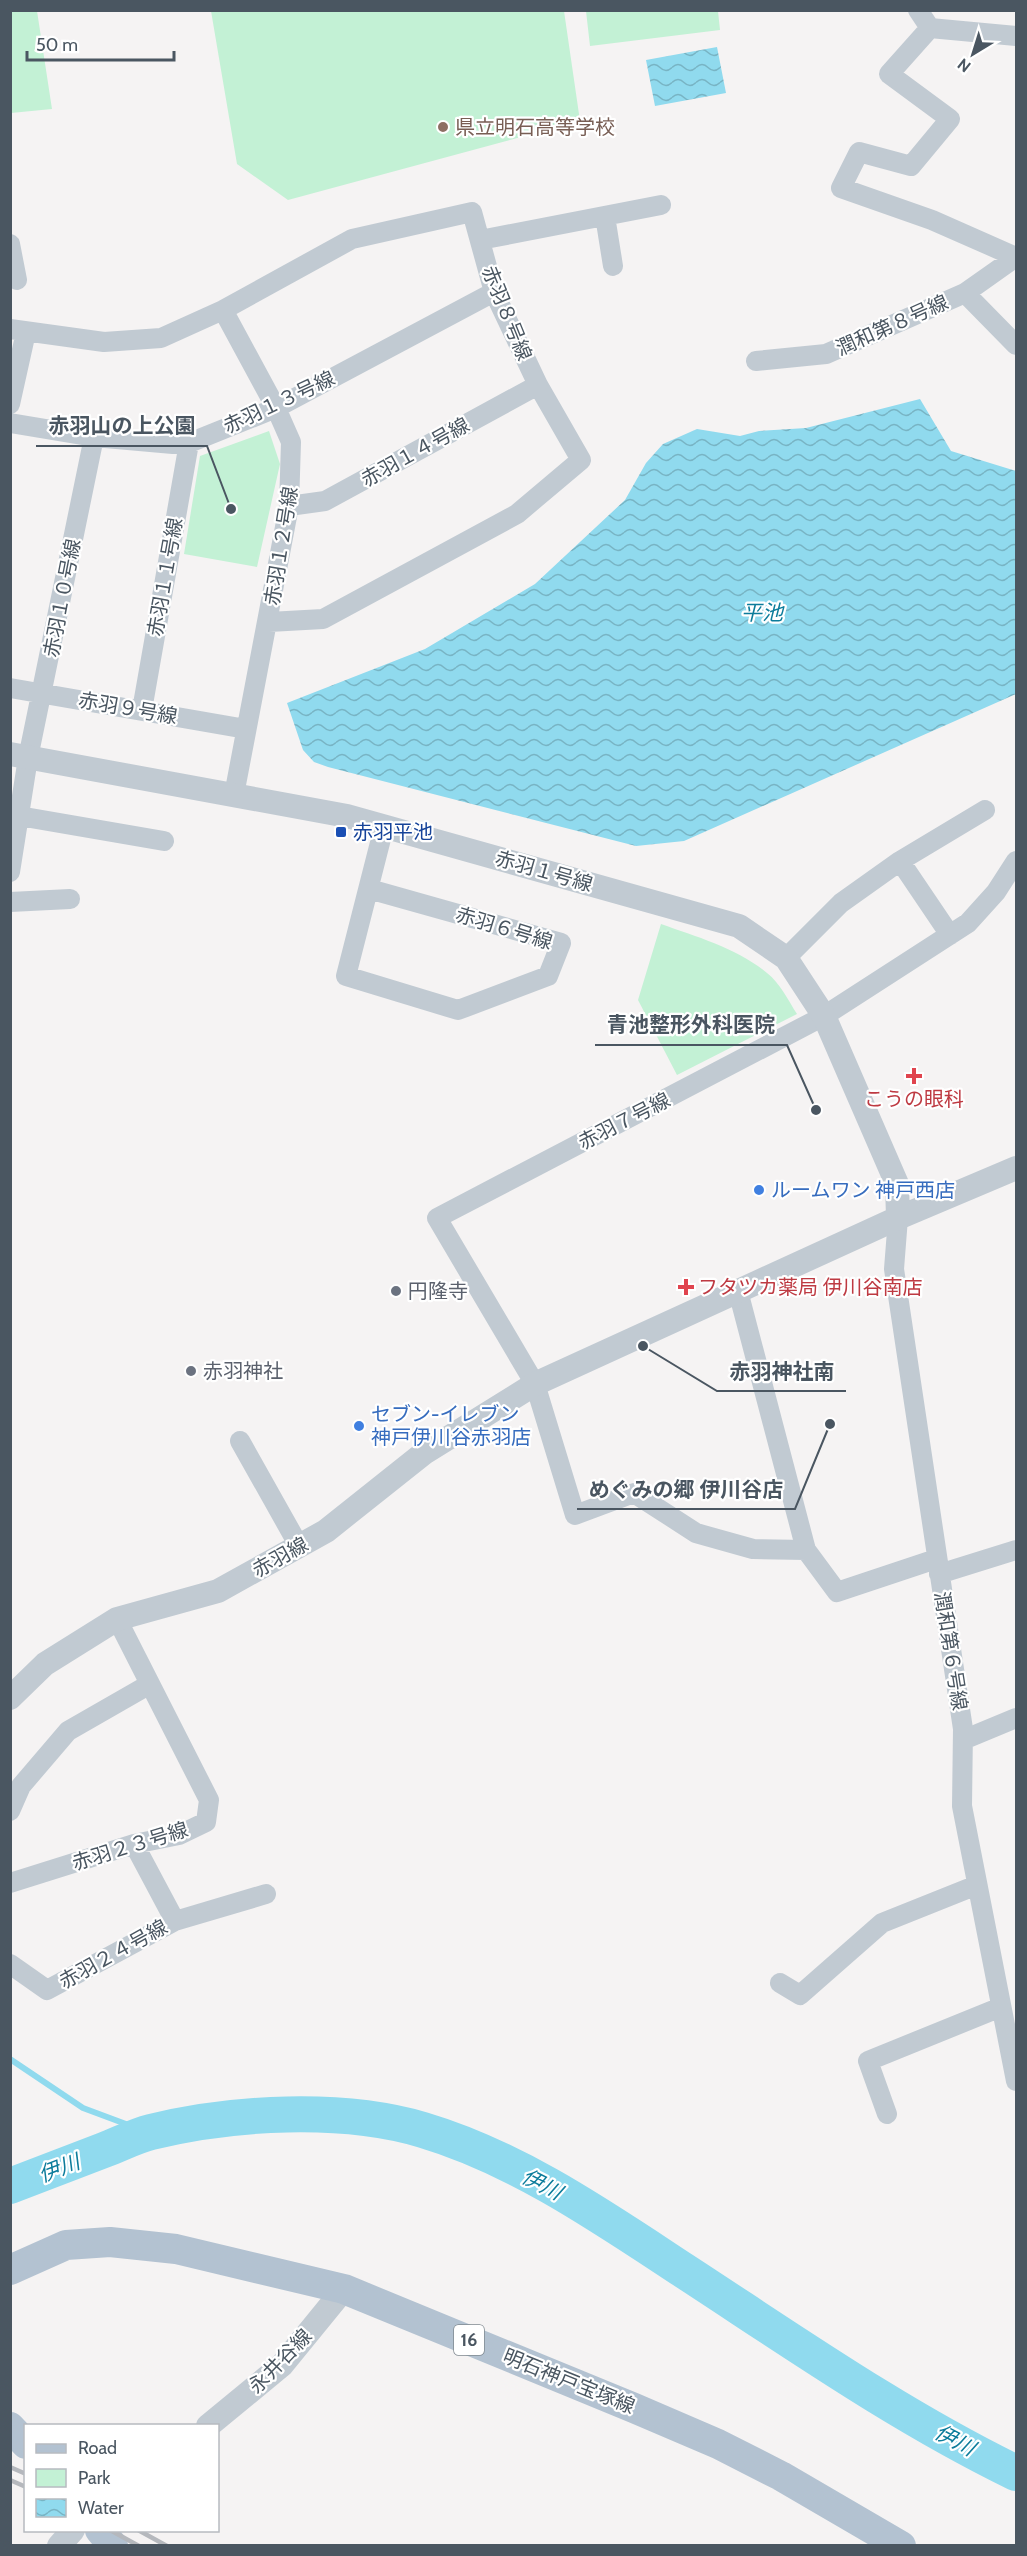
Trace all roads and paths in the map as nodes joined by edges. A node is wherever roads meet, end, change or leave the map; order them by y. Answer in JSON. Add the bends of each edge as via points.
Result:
{"nodes":[{"id":1,"x":918,"y":10,"type":"edge"},
{"id":2,"x":930,"y":28,"type":"junction"},
{"id":3,"x":1017,"y":36,"type":"edge"},
{"id":4,"x":661,"y":205,"type":"dead end"},
{"id":5,"x":605,"y":216,"type":"junction"},
{"id":6,"x":480,"y":240,"type":"junction"},
{"id":7,"x":10,"y":244,"type":"edge"},
{"id":8,"x":1017,"y":257,"type":"edge"},
{"id":9,"x":613,"y":266,"type":"dead end"},
{"id":10,"x":17,"y":280,"type":"dead end"},
{"id":11,"x":494,"y":292,"type":"junction"},
{"id":12,"x":965,"y":293,"type":"junction"},
{"id":13,"x":223,"y":310,"type":"junction"},
{"id":14,"x":18,"y":331,"type":"edge"},
{"id":15,"x":1017,"y":345,"type":"edge"},
{"id":16,"x":756,"y":361,"type":"dead end"},
{"id":17,"x":538,"y":385,"type":"junction"},
{"id":18,"x":10,"y":404,"type":"edge"},
{"id":19,"x":276,"y":408,"type":"junction"},
{"id":20,"x":10,"y":423,"type":"edge"},
{"id":21,"x":94,"y":437,"type":"junction"},
{"id":22,"x":189,"y":443,"type":"junction"},
{"id":23,"x":289,"y":506,"type":"junction"},
{"id":24,"x":268,"y":622,"type":"junction"},
{"id":25,"x":10,"y":688,"type":"edge"},
{"id":26,"x":43,"y":693,"type":"junction"},
{"id":27,"x":142,"y":710,"type":"junction"},
{"id":28,"x":246,"y":729,"type":"junction"},
{"id":29,"x":20,"y":756,"type":"edge"},
{"id":30,"x":234,"y":795,"type":"junction"},
{"id":31,"x":985,"y":810,"type":"dead end"},
{"id":32,"x":16,"y":824,"type":"edge"},
{"id":33,"x":384,"y":827,"type":"junction"},
{"id":34,"x":164,"y":840,"type":"dead end"},
{"id":35,"x":900,"y":861,"type":"junction"},
{"id":36,"x":1017,"y":861,"type":"edge"},
{"id":37,"x":10,"y":872,"type":"edge"},
{"id":38,"x":369,"y":889,"type":"junction"},
{"id":39,"x":70,"y":899,"type":"dead end"},
{"id":40,"x":10,"y":902,"type":"edge"},
{"id":41,"x":950,"y":935,"type":"junction"},
{"id":42,"x":786,"y":958,"type":"junction"},
{"id":43,"x":824,"y":1016,"type":"junction"},
{"id":44,"x":1017,"y":1168,"type":"edge"},
{"id":45,"x":898,"y":1218,"type":"junction"},
{"id":46,"x":738,"y":1291,"type":"junction"},
{"id":47,"x":535,"y":1384,"type":"junction"},
{"id":48,"x":240,"y":1442,"type":"dead end"},
{"id":49,"x":299,"y":1546,"type":"junction"},
{"id":50,"x":806,"y":1550,"type":"junction"},
{"id":51,"x":1017,"y":1550,"type":"edge"},
{"id":52,"x":938,"y":1567,"type":"junction"},
{"id":53,"x":117,"y":1619,"type":"junction"},
{"id":54,"x":150,"y":1684,"type":"junction"},
{"id":55,"x":10,"y":1698,"type":"edge"},
{"id":56,"x":1017,"y":1718,"type":"edge"},
{"id":57,"x":963,"y":1740,"type":"junction"},
{"id":58,"x":10,"y":1811,"type":"edge"},
{"id":59,"x":134,"y":1844,"type":"junction"},
{"id":60,"x":10,"y":1883,"type":"edge"},
{"id":61,"x":977,"y":1885,"type":"junction"},
{"id":62,"x":266,"y":1894,"type":"dead end"},
{"id":63,"x":175,"y":1921,"type":"junction"},
{"id":64,"x":10,"y":1964,"type":"edge"},
{"id":65,"x":780,"y":1983,"type":"dead end"},
{"id":66,"x":1001,"y":2007,"type":"junction"},
{"id":67,"x":1016,"y":2081,"type":"edge"},
{"id":68,"x":887,"y":2114,"type":"dead end"},
{"id":69,"x":10,"y":2270,"type":"edge"},
{"id":70,"x":344,"y":2289,"type":"junction"},
{"id":71,"x":210,"y":2424,"type":"edge"},
{"id":72,"x":10,"y":2427,"type":"edge"},
{"id":73,"x":24,"y":2442,"type":"edge"},
{"id":74,"x":71,"y":2532,"type":"edge"},
{"id":75,"x":102,"y":2532,"type":"edge"},
{"id":76,"x":59,"y":2546,"type":"edge"},
{"id":77,"x":113,"y":2546,"type":"edge"},
{"id":78,"x":901,"y":2546,"type":"edge"}],
"edges":[{"from":1,"to":2,"type":"street"},
{"from":2,"to":3,"type":"street"},
{"from":2,"to":8,"type":"street","via":[[889,74],[950,119],[911,166],[859,152],[841,188],[932,220]]},
{"from":4,"to":5,"type":"street"},
{"from":5,"to":6,"type":"street"},
{"from":5,"to":9,"type":"street"},
{"from":6,"to":11,"type":"street","name":"赤羽８号線"},
{"from":6,"to":13,"type":"street","name":"赤羽８号線","via":[[472,212],[352,239]]},
{"from":7,"to":10,"type":"street"},
{"from":8,"to":12,"type":"street","name":"潤和第８号線"},
{"from":11,"to":17,"type":"street","name":"赤羽８号線"},
{"from":11,"to":19,"type":"street","name":"赤羽１３号線"},
{"from":12,"to":15,"type":"street"},
{"from":12,"to":16,"type":"street","name":"潤和第８号線","via":[[826,354]]},
{"from":13,"to":14,"type":"street","name":"赤羽８号線","via":[[161,338],[104,342]]},
{"from":13,"to":19,"type":"street","name":"赤羽１２号線"},
{"from":14,"to":18,"type":"street"},
{"from":17,"to":23,"type":"street","name":"赤羽１４号線","via":[[325,501]]},
{"from":17,"to":24,"type":"street","name":"赤羽８号線","via":[[581,460],[517,514],[323,619]]},
{"from":19,"to":22,"type":"street","name":"赤羽１３号線"},
{"from":19,"to":23,"type":"street","name":"赤羽１２号線","via":[[291,442]]},
{"from":20,"to":21,"type":"street","name":"赤羽１３号線"},
{"from":21,"to":22,"type":"street","name":"赤羽１３号線"},
{"from":21,"to":26,"type":"street","name":"赤羽１０号線"},
{"from":22,"to":27,"type":"street","name":"赤羽１１号線"},
{"from":23,"to":24,"type":"street","name":"赤羽１２号線"},
{"from":24,"to":28,"type":"street","name":"赤羽１２号線"},
{"from":25,"to":26,"type":"street","name":"赤羽９号線"},
{"from":26,"to":27,"type":"street","name":"赤羽９号線"},
{"from":26,"to":29,"type":"street","name":"赤羽１０号線"},
{"from":27,"to":28,"type":"street","name":"赤羽９号線"},
{"from":28,"to":30,"type":"street","name":"赤羽１２号線"},
{"from":29,"to":30,"type":"street","name":"赤羽１号線"},
{"from":29,"to":32,"type":"street","name":"赤羽１０号線"},
{"from":30,"to":33,"type":"street","name":"赤羽１号線","via":[[347,816]]},
{"from":31,"to":35,"type":"street"},
{"from":32,"to":34,"type":"street"},
{"from":32,"to":37,"type":"street","name":"赤羽１０号線"},
{"from":33,"to":38,"type":"street","name":"赤羽６号線"},
{"from":33,"to":42,"type":"street","name":"赤羽１号線","via":[[739,926]]},
{"from":35,"to":41,"type":"street"},
{"from":35,"to":42,"type":"street","via":[[841,903]]},
{"from":36,"to":41,"type":"street","name":"赤羽７号線","via":[[996,892]]},
{"from":38,"to":38,"type":"street","name":"赤羽６号線","via":[[346,976],[458,1010],[548,976],[561,943]]},
{"from":39,"to":40,"type":"street"},
{"from":41,"to":43,"type":"street","name":"赤羽７号線"},
{"from":42,"to":43,"type":"street","name":"赤羽１号線"},
{"from":43,"to":45,"type":"street","name":"赤羽１号線","via":[[897,1184]]},
{"from":43,"to":47,"type":"street","name":"赤羽７号線","via":[[437,1218]]},
{"from":44,"to":45,"type":"street","name":"赤羽線"},
{"from":45,"to":46,"type":"street","name":"赤羽線"},
{"from":45,"to":52,"type":"street","name":"潤和第６号線","via":[[894,1269]]},
{"from":46,"to":47,"type":"street","name":"赤羽線"},
{"from":46,"to":50,"type":"street"},
{"from":47,"to":49,"type":"street","name":"赤羽線","via":[[424,1453],[326,1531]]},
{"from":47,"to":50,"type":"street","via":[[575,1515],[634,1493],[696,1533],[753,1549]]},
{"from":48,"to":49,"type":"street"},
{"from":49,"to":53,"type":"street","name":"赤羽線","via":[[218,1591]]},
{"from":50,"to":52,"type":"street","via":[[837,1592]]},
{"from":51,"to":52,"type":"street"},
{"from":52,"to":57,"type":"street","name":"潤和第６号線"},
{"from":53,"to":54,"type":"street","name":"赤羽２３号線"},
{"from":53,"to":55,"type":"street","name":"赤羽線","via":[[45,1664]]},
{"from":54,"to":58,"type":"street","via":[[68,1731],[21,1786]]},
{"from":54,"to":59,"type":"street","name":"赤羽２３号線","via":[[209,1800],[207,1822],[179,1835]]},
{"from":56,"to":57,"type":"street"},
{"from":57,"to":61,"type":"street","name":"潤和第６号線","via":[[962,1806]]},
{"from":59,"to":60,"type":"street","name":"赤羽２３号線"},
{"from":59,"to":63,"type":"street","name":"赤羽２４号線"},
{"from":61,"to":65,"type":"street","via":[[882,1923],[800,1995]]},
{"from":61,"to":66,"type":"street","name":"潤和第６号線"},
{"from":62,"to":63,"type":"street"},
{"from":63,"to":64,"type":"street","name":"赤羽２４号線","via":[[47,1990]]},
{"from":66,"to":67,"type":"street","name":"潤和第６号線"},
{"from":66,"to":68,"type":"street","via":[[868,2061]]},
{"from":69,"to":70,"type":"main road","name":"明石神戸宝塚線","number":"16","via":[[66,2245],[110,2242],[176,2249]]},
{"from":70,"to":71,"type":"street","name":"永井谷線","via":[[282,2365]]},
{"from":70,"to":78,"type":"main road","name":"明石神戸宝塚線","number":"16","via":[[718,2444]]},
{"from":72,"to":73,"type":"main road"},
{"from":74,"to":76,"type":"street"},
{"from":75,"to":77,"type":"main road"}]}
